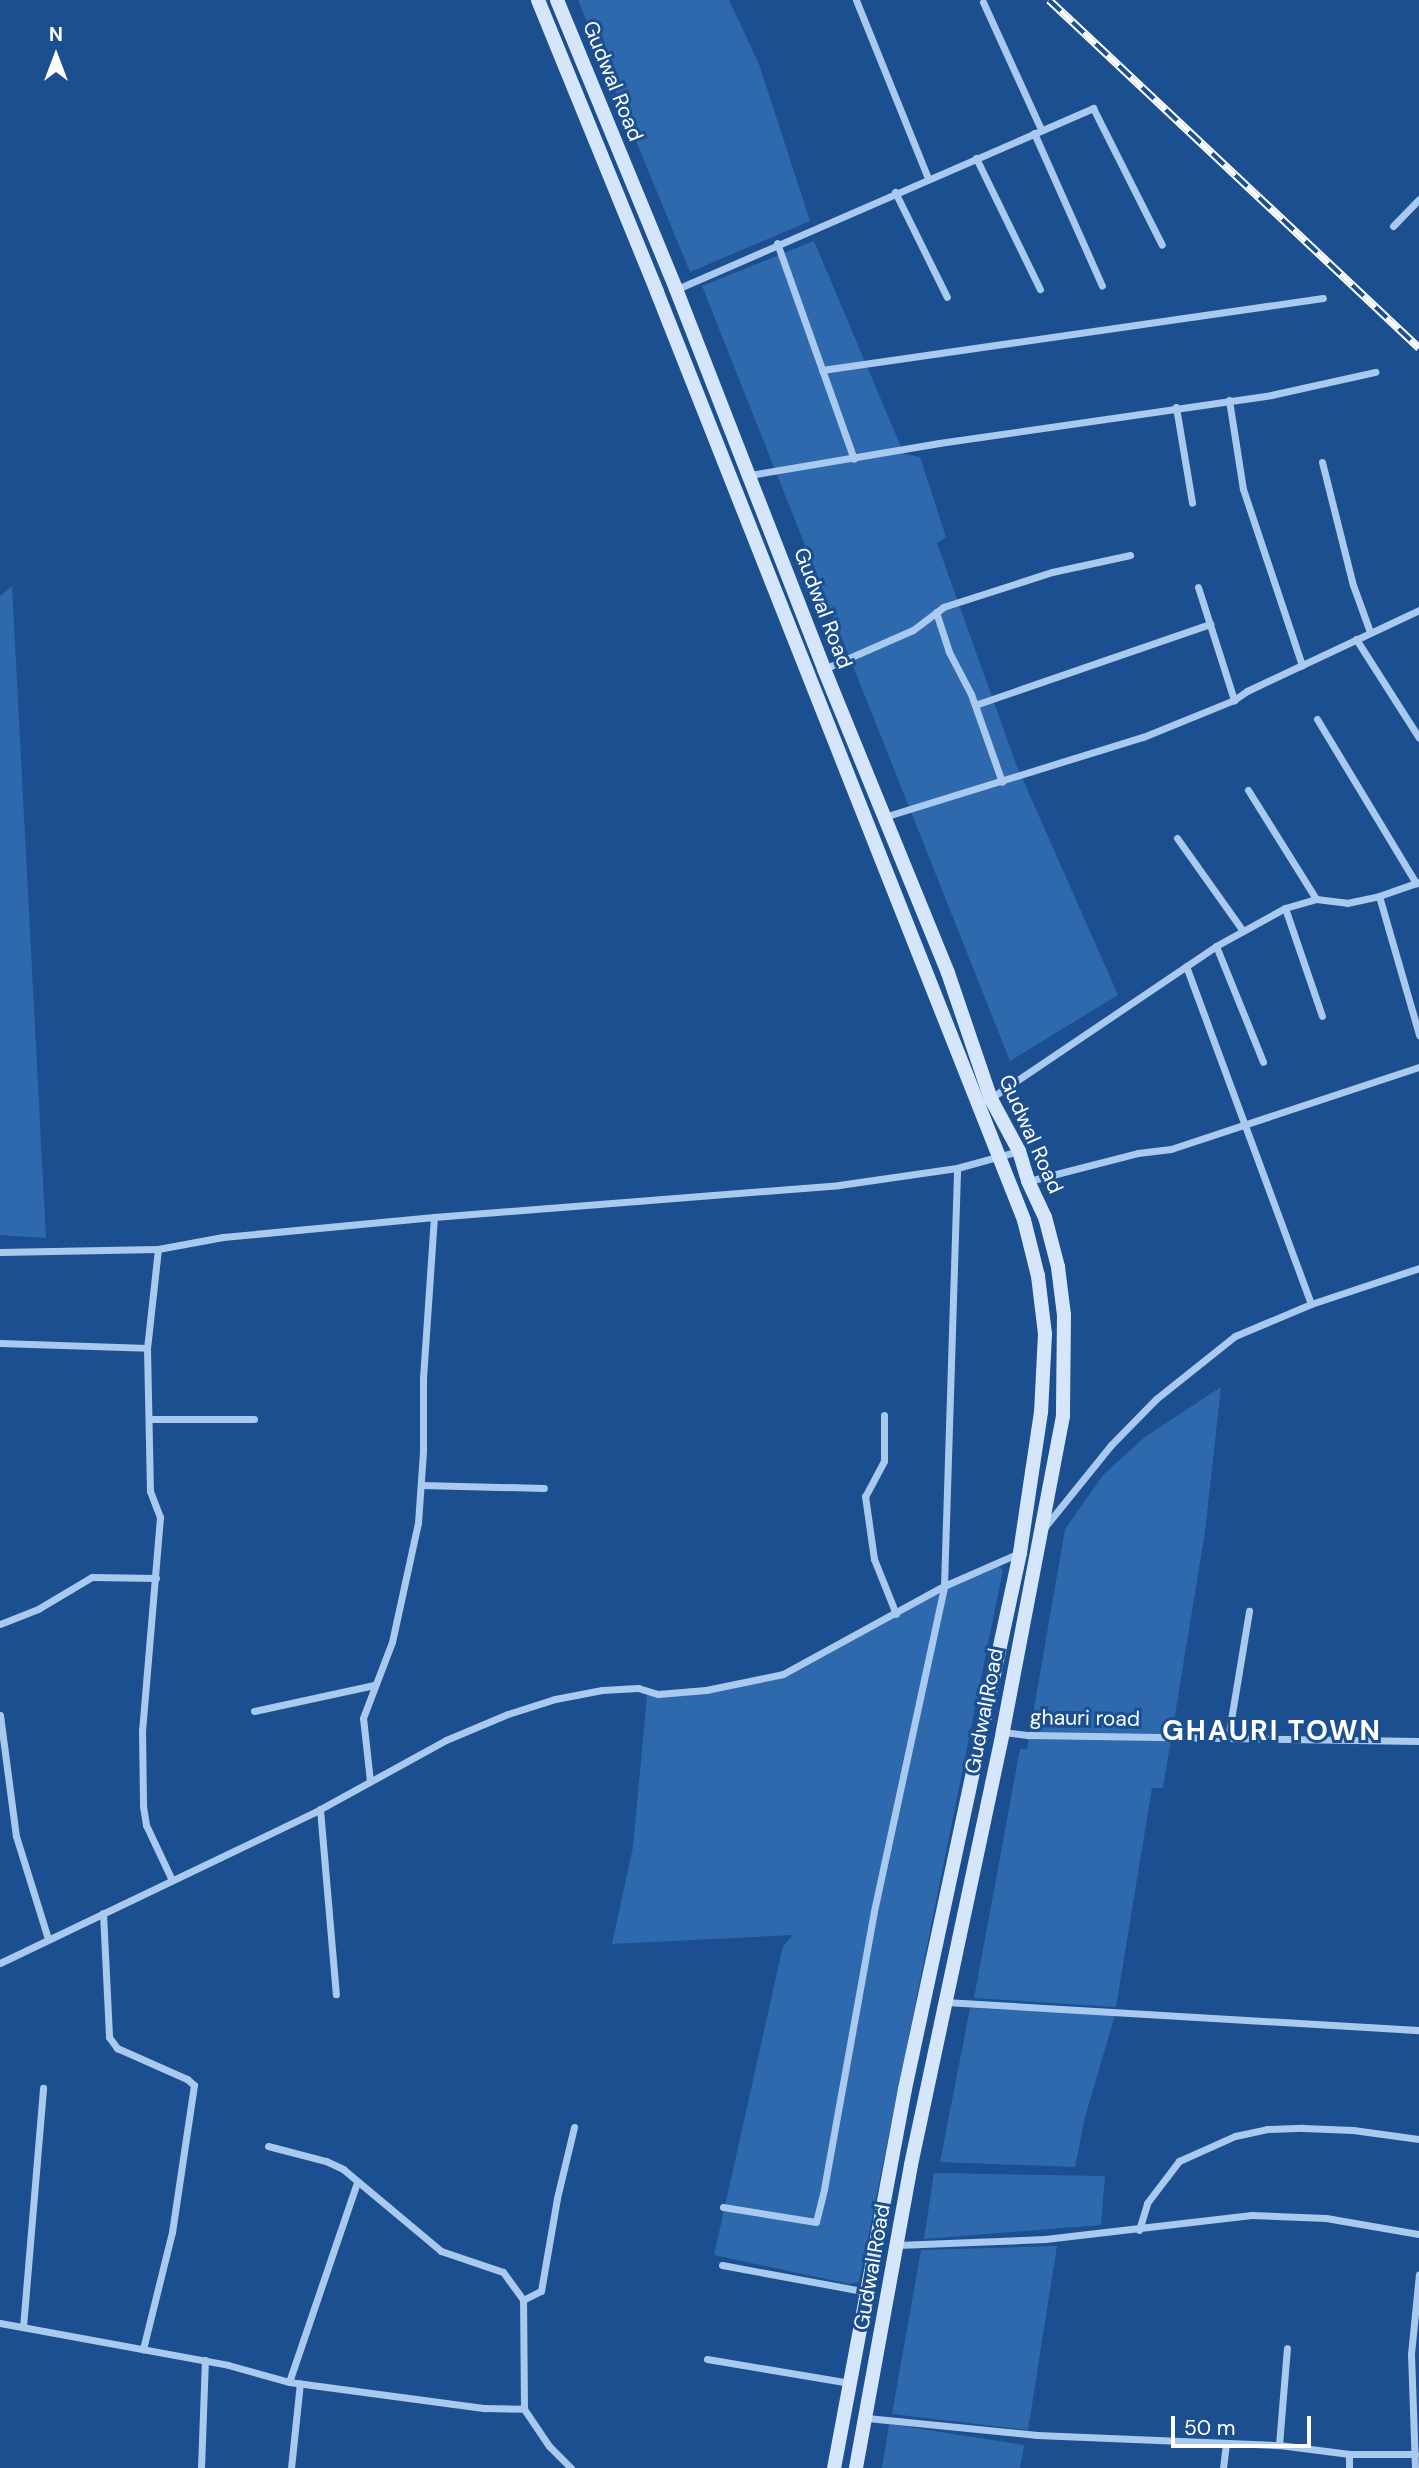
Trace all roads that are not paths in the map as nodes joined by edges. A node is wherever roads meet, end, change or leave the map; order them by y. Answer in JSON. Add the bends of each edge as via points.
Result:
{"nodes":[{"id":1,"x":538,"y":0,"type":"edge"},
{"id":2,"x":557,"y":0,"type":"edge"},
{"id":3,"x":856,"y":0,"type":"edge"},
{"id":4,"x":982,"y":2,"type":"dead end"},
{"id":5,"x":1038,"y":131,"type":"junction"},
{"id":6,"x":976,"y":158,"type":"junction"},
{"id":7,"x":928,"y":178,"type":"junction"},
{"id":8,"x":895,"y":192,"type":"junction"},
{"id":9,"x":1419,"y":199,"type":"edge"},
{"id":10,"x":1393,"y":226,"type":"dead end"},
{"id":11,"x":777,"y":243,"type":"junction"},
{"id":12,"x":1162,"y":245,"type":"dead end"},
{"id":13,"x":1102,"y":286,"type":"dead end"},
{"id":14,"x":676,"y":289,"type":"junction"},
{"id":15,"x":1040,"y":289,"type":"dead end"},
{"id":16,"x":947,"y":297,"type":"dead end"},
{"id":17,"x":1323,"y":298,"type":"dead end"},
{"id":18,"x":822,"y":370,"type":"junction"},
{"id":19,"x":1375,"y":372,"type":"dead end"},
{"id":20,"x":1230,"y":400,"type":"junction"},
{"id":21,"x":1176,"y":407,"type":"junction"},
{"id":22,"x":854,"y":459,"type":"junction"},
{"id":23,"x":1322,"y":462,"type":"dead end"},
{"id":24,"x":750,"y":475,"type":"junction"},
{"id":25,"x":1192,"y":503,"type":"dead end"},
{"id":26,"x":1130,"y":555,"type":"dead end"},
{"id":27,"x":1198,"y":587,"type":"dead end"},
{"id":28,"x":1419,"y":610,"type":"edge"},
{"id":29,"x":936,"y":612,"type":"junction"},
{"id":30,"x":1210,"y":624,"type":"junction"},
{"id":31,"x":1370,"y":632,"type":"junction"},
{"id":32,"x":1356,"y":639,"type":"junction"},
{"id":33,"x":1302,"y":665,"type":"junction"},
{"id":34,"x":824,"y":669,"type":"junction"},
{"id":35,"x":1234,"y":700,"type":"junction"},
{"id":36,"x":975,"y":705,"type":"junction"},
{"id":37,"x":1317,"y":719,"type":"dead end"},
{"id":38,"x":1419,"y":738,"type":"edge"},
{"id":39,"x":1002,"y":782,"type":"junction"},
{"id":40,"x":1248,"y":790,"type":"dead end"},
{"id":41,"x":884,"y":817,"type":"junction"},
{"id":42,"x":1177,"y":838,"type":"dead end"},
{"id":43,"x":1418,"y":883,"type":"edge"},
{"id":44,"x":1379,"y":897,"type":"junction"},
{"id":45,"x":1316,"y":899,"type":"junction"},
{"id":46,"x":1285,"y":908,"type":"junction"},
{"id":47,"x":1243,"y":930,"type":"junction"},
{"id":48,"x":1216,"y":946,"type":"junction"},
{"id":49,"x":1186,"y":967,"type":"junction"},
{"id":50,"x":1322,"y":1016,"type":"dead end"},
{"id":51,"x":1419,"y":1035,"type":"edge"},
{"id":52,"x":1263,"y":1062,"type":"dead end"},
{"id":53,"x":1419,"y":1067,"type":"edge"},
{"id":54,"x":990,"y":1099,"type":"junction"},
{"id":55,"x":1245,"y":1126,"type":"junction"},
{"id":56,"x":1019,"y":1151,"type":"junction"},
{"id":57,"x":999,"y":1158,"type":"junction"},
{"id":58,"x":957,"y":1168,"type":"junction"},
{"id":59,"x":1028,"y":1181,"type":"junction"},
{"id":60,"x":434,"y":1217,"type":"junction"},
{"id":61,"x":158,"y":1249,"type":"junction"},
{"id":62,"x":0,"y":1252,"type":"edge"},
{"id":63,"x":1419,"y":1268,"type":"edge"},
{"id":64,"x":1311,"y":1304,"type":"junction"},
{"id":65,"x":0,"y":1343,"type":"edge"},
{"id":66,"x":147,"y":1348,"type":"junction"},
{"id":67,"x":884,"y":1415,"type":"dead end"},
{"id":68,"x":150,"y":1419,"type":"junction"},
{"id":69,"x":254,"y":1419,"type":"dead end"},
{"id":70,"x":421,"y":1485,"type":"junction"},
{"id":71,"x":544,"y":1488,"type":"dead end"},
{"id":72,"x":1041,"y":1531,"type":"junction"},
{"id":73,"x":1028,"y":1550,"type":"junction"},
{"id":74,"x":156,"y":1578,"type":"junction"},
{"id":75,"x":944,"y":1586,"type":"junction"},
{"id":76,"x":1249,"y":1611,"type":"dead end"},
{"id":77,"x":896,"y":1614,"type":"junction"},
{"id":78,"x":0,"y":1624,"type":"edge"},
{"id":79,"x":374,"y":1685,"type":"junction"},
{"id":80,"x":254,"y":1711,"type":"dead end"},
{"id":81,"x":0,"y":1715,"type":"edge"},
{"id":82,"x":1003,"y":1732,"type":"junction"},
{"id":83,"x":1228,"y":1738,"type":"junction"},
{"id":84,"x":1419,"y":1741,"type":"edge"},
{"id":85,"x":3,"y":1748,"type":"edge"},
{"id":86,"x":370,"y":1781,"type":"junction"},
{"id":87,"x":320,"y":1809,"type":"junction"},
{"id":88,"x":172,"y":1880,"type":"junction"},
{"id":89,"x":103,"y":1913,"type":"junction"},
{"id":90,"x":48,"y":1940,"type":"junction"},
{"id":91,"x":0,"y":1963,"type":"edge"},
{"id":92,"x":336,"y":1994,"type":"dead end"},
{"id":93,"x":944,"y":2002,"type":"junction"},
{"id":94,"x":1419,"y":2030,"type":"edge"},
{"id":95,"x":43,"y":2088,"type":"dead end"},
{"id":96,"x":574,"y":2127,"type":"dead end"},
{"id":97,"x":1419,"y":2139,"type":"edge"},
{"id":98,"x":268,"y":2146,"type":"dead end"},
{"id":99,"x":358,"y":2182,"type":"junction"},
{"id":100,"x":723,"y":2207,"type":"dead end"},
{"id":101,"x":1139,"y":2230,"type":"junction"},
{"id":102,"x":1419,"y":2234,"type":"edge"},
{"id":103,"x":897,"y":2245,"type":"junction"},
{"id":104,"x":722,"y":2265,"type":"dead end"},
{"id":105,"x":1419,"y":2274,"type":"edge"},
{"id":106,"x":867,"y":2292,"type":"junction"},
{"id":107,"x":523,"y":2300,"type":"junction"},
{"id":108,"x":0,"y":2323,"type":"edge"},
{"id":109,"x":23,"y":2327,"type":"junction"},
{"id":110,"x":1287,"y":2348,"type":"dead end"},
{"id":111,"x":143,"y":2349,"type":"junction"},
{"id":112,"x":1415,"y":2354,"type":"edge"},
{"id":113,"x":707,"y":2359,"type":"dead end"},
{"id":114,"x":205,"y":2360,"type":"junction"},
{"id":115,"x":289,"y":2382,"type":"junction"},
{"id":116,"x":300,"y":2383,"type":"junction"},
{"id":117,"x":850,"y":2383,"type":"junction"},
{"id":118,"x":524,"y":2409,"type":"junction"},
{"id":119,"x":867,"y":2418,"type":"junction"},
{"id":120,"x":1226,"y":2443,"type":"junction"},
{"id":121,"x":1279,"y":2445,"type":"junction"},
{"id":122,"x":1349,"y":2454,"type":"junction"},
{"id":123,"x":1415,"y":2454,"type":"junction"},
{"id":124,"x":201,"y":2468,"type":"edge"},
{"id":125,"x":291,"y":2468,"type":"edge"},
{"id":126,"x":571,"y":2468,"type":"edge"},
{"id":127,"x":834,"y":2468,"type":"edge"},
{"id":128,"x":856,"y":2468,"type":"edge"},
{"id":129,"x":1223,"y":2468,"type":"edge"},
{"id":130,"x":1349,"y":2468,"type":"edge"},
{"id":131,"x":1415,"y":2468,"type":"edge"}],
"edges":[{"from":1,"to":57,"type":"main road","name":"Gudwal Road"},
{"from":2,"to":14,"type":"main road","name":"Gudwal Road"},
{"from":3,"to":7,"type":"street"},
{"from":4,"to":5,"type":"street"},
{"from":5,"to":6,"type":"street"},
{"from":5,"to":12,"type":"street","via":[[1093,108]]},
{"from":5,"to":13,"type":"street"},
{"from":6,"to":7,"type":"street"},
{"from":6,"to":15,"type":"street"},
{"from":7,"to":8,"type":"street"},
{"from":8,"to":11,"type":"street"},
{"from":8,"to":16,"type":"street"},
{"from":9,"to":10,"type":"street"},
{"from":11,"to":14,"type":"street"},
{"from":11,"to":18,"type":"street"},
{"from":14,"to":24,"type":"main road","name":"Gudwal Road"},
{"from":17,"to":18,"type":"street"},
{"from":18,"to":22,"type":"street"},
{"from":19,"to":20,"type":"street"},
{"from":20,"to":21,"type":"street"},
{"from":20,"to":33,"type":"street","via":[[1243,489]]},
{"from":21,"to":22,"type":"street"},
{"from":21,"to":25,"type":"street"},
{"from":22,"to":24,"type":"street"},
{"from":23,"to":31,"type":"street","via":[[1353,585]]},
{"from":24,"to":34,"type":"main road","name":"Gudwal Road"},
{"from":26,"to":29,"type":"street","via":[[1052,572]]},
{"from":27,"to":30,"type":"street"},
{"from":28,"to":31,"type":"street"},
{"from":29,"to":34,"type":"street","via":[[913,630]]},
{"from":29,"to":36,"type":"street"},
{"from":30,"to":35,"type":"street"},
{"from":30,"to":36,"type":"street"},
{"from":31,"to":32,"type":"street"},
{"from":32,"to":33,"type":"street"},
{"from":32,"to":38,"type":"street"},
{"from":33,"to":35,"type":"street"},
{"from":34,"to":41,"type":"main road","name":"Gudwal Road"},
{"from":35,"to":39,"type":"street","via":[[1143,737]]},
{"from":36,"to":39,"type":"street"},
{"from":37,"to":43,"type":"street"},
{"from":39,"to":41,"type":"street"},
{"from":40,"to":45,"type":"street"},
{"from":41,"to":54,"type":"main road","name":"Gudwal Road","via":[[948,973]]},
{"from":42,"to":47,"type":"street"},
{"from":43,"to":44,"type":"street"},
{"from":44,"to":45,"type":"street","via":[[1347,903]]},
{"from":44,"to":51,"type":"street"},
{"from":45,"to":46,"type":"street"},
{"from":46,"to":47,"type":"street"},
{"from":46,"to":50,"type":"street"},
{"from":47,"to":48,"type":"street"},
{"from":48,"to":49,"type":"street"},
{"from":48,"to":52,"type":"street"},
{"from":49,"to":54,"type":"street"},
{"from":49,"to":55,"type":"street"},
{"from":53,"to":55,"type":"street"},
{"from":54,"to":56,"type":"main road","name":"Gudwal Road"},
{"from":55,"to":59,"type":"street","via":[[1171,1149]]},
{"from":55,"to":64,"type":"street"},
{"from":56,"to":57,"type":"street"},
{"from":56,"to":59,"type":"main road","name":"Gudwal Road"},
{"from":57,"to":58,"type":"street"},
{"from":57,"to":73,"type":"main road","name":"Gudwal Road","via":[[1024,1220],[1038,1276],[1045,1334]]},
{"from":58,"to":60,"type":"street","via":[[839,1185]]},
{"from":58,"to":75,"type":"street"},
{"from":59,"to":72,"type":"main road","name":"Gudwal Road","via":[[1058,1267],[1064,1315],[1063,1416]]},
{"from":60,"to":61,"type":"street","via":[[223,1237]]},
{"from":60,"to":70,"type":"street"},
{"from":61,"to":62,"type":"street"},
{"from":61,"to":66,"type":"street"},
{"from":63,"to":64,"type":"street"},
{"from":64,"to":72,"type":"street","via":[[1235,1336],[1156,1399],[1111,1445]]},
{"from":65,"to":66,"type":"street"},
{"from":66,"to":68,"type":"street"},
{"from":67,"to":77,"type":"street","via":[[884,1461],[865,1496],[874,1559]]},
{"from":68,"to":69,"type":"street"},
{"from":68,"to":74,"type":"street","via":[[149,1491],[160,1517]]},
{"from":70,"to":71,"type":"street"},
{"from":70,"to":79,"type":"street","via":[[406,1590]]},
{"from":72,"to":73,"type":"main road","name":"Gudwal Road"},
{"from":73,"to":75,"type":"street"},
{"from":73,"to":82,"type":"main road","name":"Gudwal Road"},
{"from":73,"to":106,"type":"main road","name":"Gudwal Road","via":[[905,2089]]},
{"from":74,"to":78,"type":"street","via":[[92,1577],[38,1609]]},
{"from":74,"to":88,"type":"street","via":[[142,1730],[143,1806],[146,1825]]},
{"from":75,"to":77,"type":"street"},
{"from":75,"to":100,"type":"street","via":[[874,1911],[816,2222]]},
{"from":76,"to":83,"type":"street"},
{"from":77,"to":86,"type":"street","via":[[783,1674],[706,1690],[658,1694],[638,1688],[602,1690],[555,1699],[446,1740]]},
{"from":79,"to":80,"type":"street"},
{"from":79,"to":86,"type":"street","via":[[363,1718]]},
{"from":81,"to":85,"type":"street"},
{"from":82,"to":83,"type":"street","name":"ghauri road"},
{"from":82,"to":93,"type":"main road","name":"Gudwal Road"},
{"from":83,"to":84,"type":"street","name":"ghauri road"},
{"from":85,"to":90,"type":"street","via":[[16,1836]]},
{"from":86,"to":87,"type":"street"},
{"from":87,"to":88,"type":"street"},
{"from":87,"to":92,"type":"street"},
{"from":88,"to":89,"type":"street"},
{"from":89,"to":90,"type":"street"},
{"from":89,"to":111,"type":"street","via":[[109,2037],[117,2048],[194,2085],[172,2232]]},
{"from":90,"to":91,"type":"street"},
{"from":93,"to":94,"type":"street"},
{"from":93,"to":103,"type":"main road","name":"Gudwal Road"},
{"from":95,"to":109,"type":"street"},
{"from":96,"to":107,"type":"street","via":[[541,2291]]},
{"from":97,"to":101,"type":"street","via":[[1303,2129],[1267,2129],[1235,2136],[1179,2161],[1147,2203]]},
{"from":98,"to":99,"type":"street","via":[[326,2161]]},
{"from":99,"to":107,"type":"street","via":[[442,2251],[503,2272]]},
{"from":99,"to":115,"type":"street"},
{"from":101,"to":102,"type":"street","via":[[1252,2215],[1326,2218]]},
{"from":101,"to":103,"type":"street"},
{"from":103,"to":119,"type":"main road","name":"Gudwal Road"},
{"from":104,"to":106,"type":"street"},
{"from":105,"to":112,"type":"street"},
{"from":106,"to":117,"type":"main road","name":"Gudwal Road"},
{"from":107,"to":118,"type":"street"},
{"from":108,"to":109,"type":"street"},
{"from":109,"to":111,"type":"street"},
{"from":110,"to":121,"type":"street"},
{"from":111,"to":114,"type":"street"},
{"from":112,"to":123,"type":"street"},
{"from":113,"to":117,"type":"street"},
{"from":114,"to":115,"type":"street"},
{"from":114,"to":124,"type":"street"},
{"from":115,"to":116,"type":"street"},
{"from":116,"to":118,"type":"street","via":[[485,2408]]},
{"from":116,"to":125,"type":"street"},
{"from":117,"to":127,"type":"main road","name":"Gudwal Road"},
{"from":118,"to":126,"type":"street"},
{"from":119,"to":120,"type":"street","via":[[1037,2435]]},
{"from":119,"to":128,"type":"main road","name":"Gudwal Road"},
{"from":120,"to":121,"type":"street"},
{"from":120,"to":129,"type":"street"},
{"from":121,"to":122,"type":"street"},
{"from":122,"to":123,"type":"street"},
{"from":122,"to":130,"type":"street"},
{"from":123,"to":131,"type":"street"}]}
